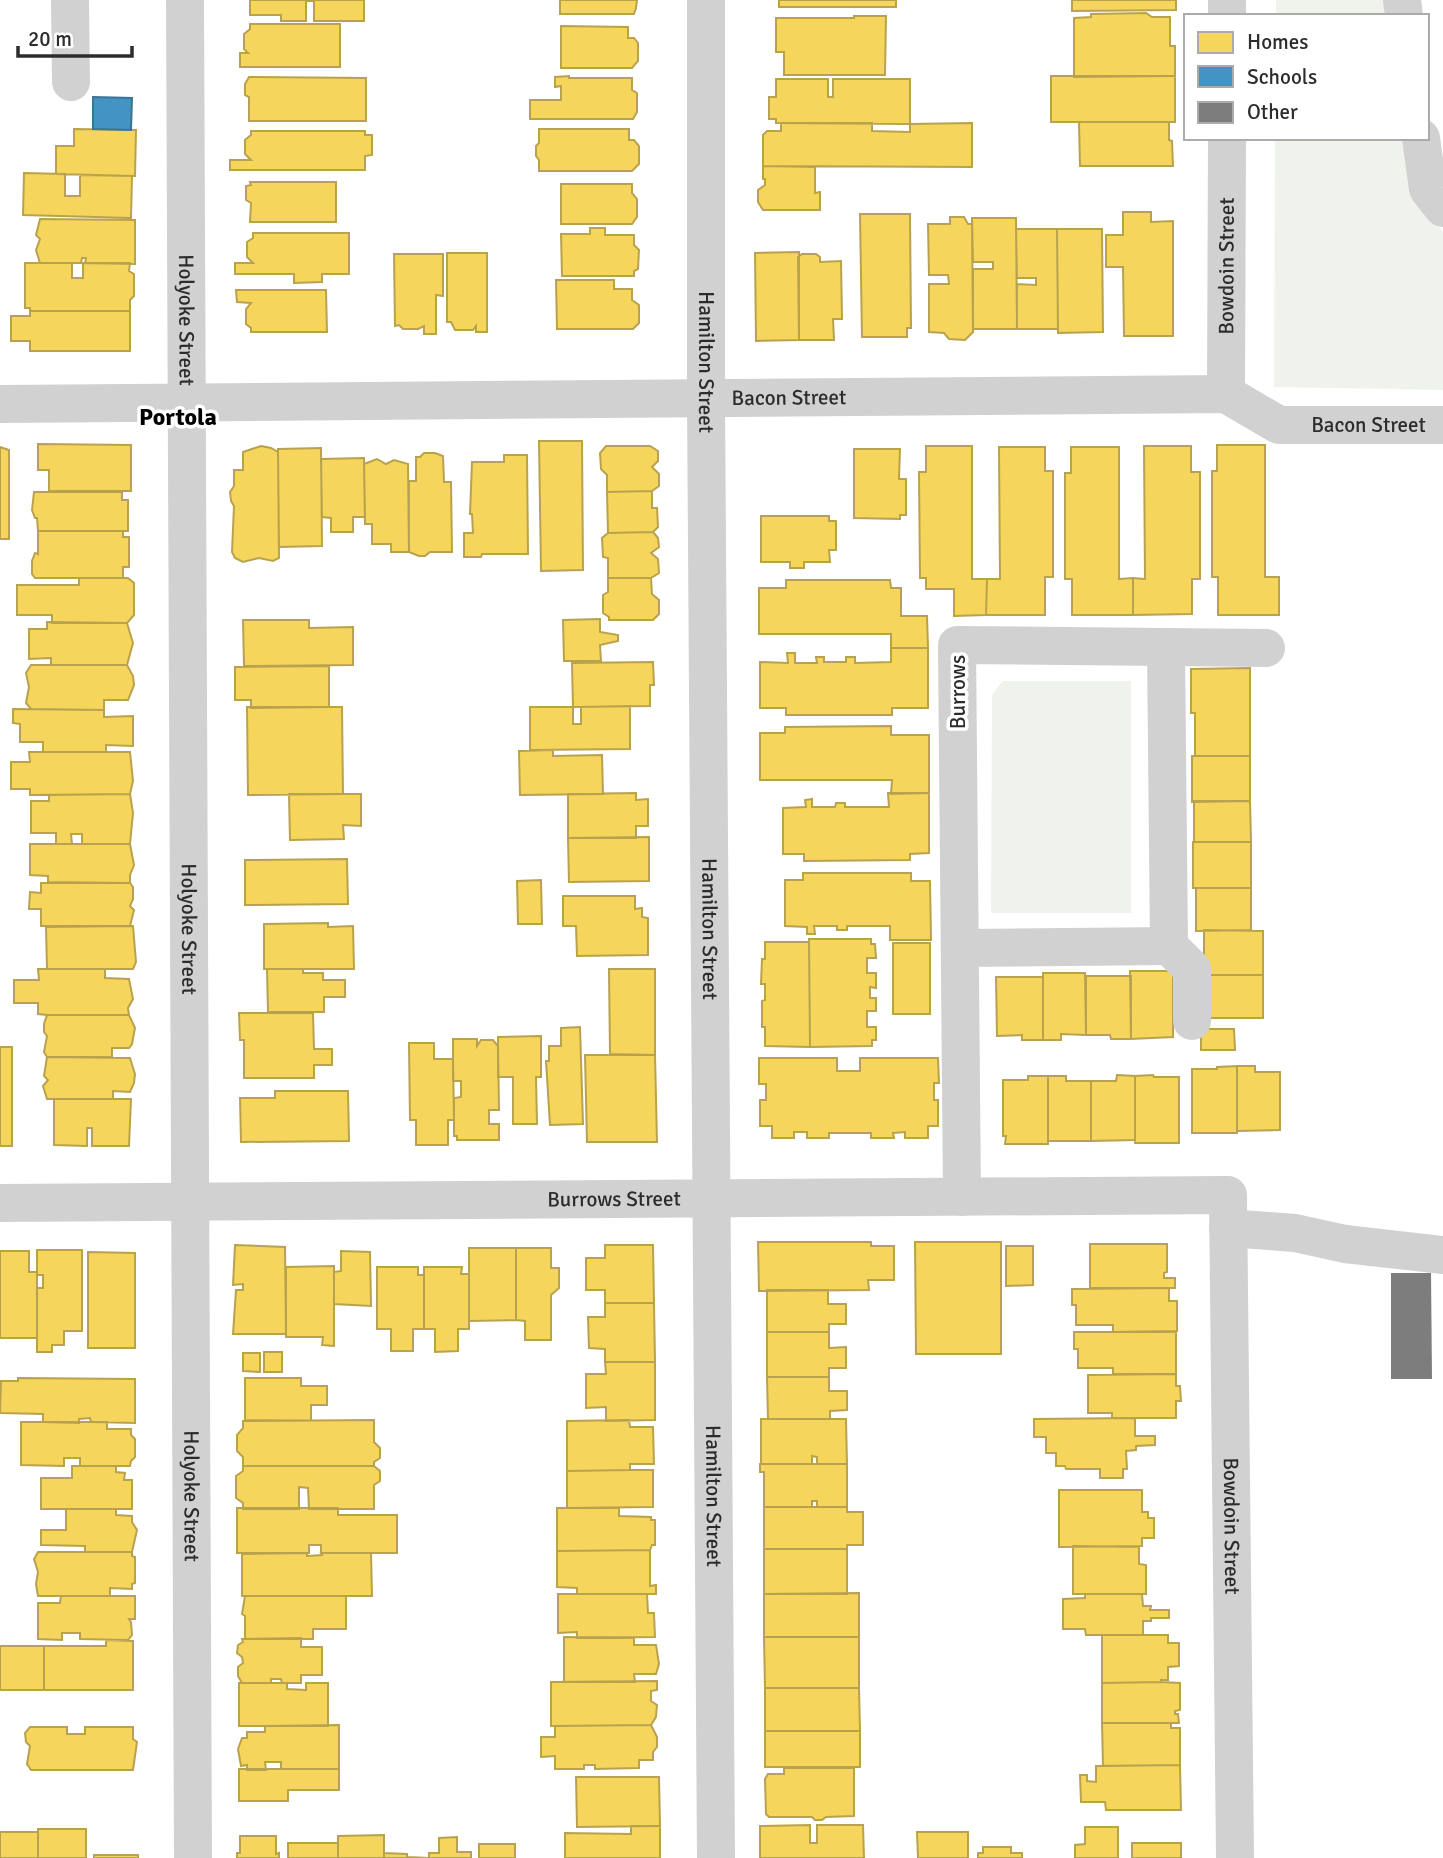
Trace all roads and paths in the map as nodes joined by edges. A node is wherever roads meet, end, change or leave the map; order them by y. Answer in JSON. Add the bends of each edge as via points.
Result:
{"nodes":[{"id":1,"x":70,"y":0,"type":"edge"},
{"id":2,"x":185,"y":0,"type":"edge"},
{"id":3,"x":706,"y":0,"type":"edge"},
{"id":4,"x":71,"y":82,"type":"dead end"},
{"id":5,"x":1227,"y":140,"type":"edge"},
{"id":6,"x":1421,"y":140,"type":"edge"},
{"id":7,"x":1443,"y":208,"type":"edge"},
{"id":8,"x":1226,"y":394,"type":"junction"},
{"id":9,"x":706,"y":399,"type":"junction"},
{"id":10,"x":186,"y":402,"type":"junction"},
{"id":11,"x":0,"y":404,"type":"edge"},
{"id":12,"x":1443,"y":425,"type":"edge"},
{"id":13,"x":1166,"y":647,"type":"junction"},
{"id":14,"x":1266,"y":648,"type":"dead end"},
{"id":15,"x":1169,"y":946,"type":"junction"},
{"id":16,"x":960,"y":948,"type":"junction"},
{"id":17,"x":1192,"y":1021,"type":"dead end"},
{"id":18,"x":962,"y":1197,"type":"junction"},
{"id":19,"x":713,"y":1199,"type":"junction"},
{"id":20,"x":189,"y":1201,"type":"junction"},
{"id":21,"x":0,"y":1203,"type":"edge"},
{"id":22,"x":1228,"y":1211,"type":"junction"},
{"id":23,"x":1443,"y":1255,"type":"edge"},
{"id":24,"x":193,"y":1858,"type":"edge"},
{"id":25,"x":716,"y":1858,"type":"edge"},
{"id":26,"x":1235,"y":1858,"type":"edge"}],
"edges":[{"from":1,"to":4,"type":"street"},
{"from":2,"to":10,"type":"street","name":"Holyoke Street"},
{"from":3,"to":9,"type":"street","name":"Hamilton Street"},
{"from":5,"to":8,"type":"street","name":"Bowdoin Street"},
{"from":6,"to":7,"type":"street","via":[[1427,189]]},
{"from":8,"to":9,"type":"street","name":"Bacon Street"},
{"from":8,"to":12,"type":"street","name":"Bacon Street","via":[[1279,425]]},
{"from":9,"to":10,"type":"street","name":"Bacon Street"},
{"from":9,"to":19,"type":"street","name":"Hamilton Street"},
{"from":10,"to":11,"type":"street","name":"Bacon Street"},
{"from":10,"to":20,"type":"street","name":"Holyoke Street"},
{"from":13,"to":14,"type":"street","name":"Burrows"},
{"from":13,"to":15,"type":"street"},
{"from":13,"to":16,"type":"street","name":"Burrows","via":[[957,645]]},
{"from":15,"to":16,"type":"street"},
{"from":15,"to":17,"type":"street","via":[[1192,969]]},
{"from":16,"to":18,"type":"street","name":"Burrows"},
{"from":18,"to":19,"type":"street","name":"Burrows Street"},
{"from":18,"to":22,"type":"street","name":"Burrows Street"},
{"from":19,"to":20,"type":"street","name":"Burrows Street"},
{"from":19,"to":25,"type":"street","name":"Hamilton Street"},
{"from":20,"to":21,"type":"street","name":"Burrows Street"},
{"from":20,"to":24,"type":"street","name":"Holyoke Street"},
{"from":22,"to":23,"type":"street","name":"Burrows Street","via":[[1345,1244]]},
{"from":22,"to":26,"type":"street","name":"Bowdoin Street"}]}
